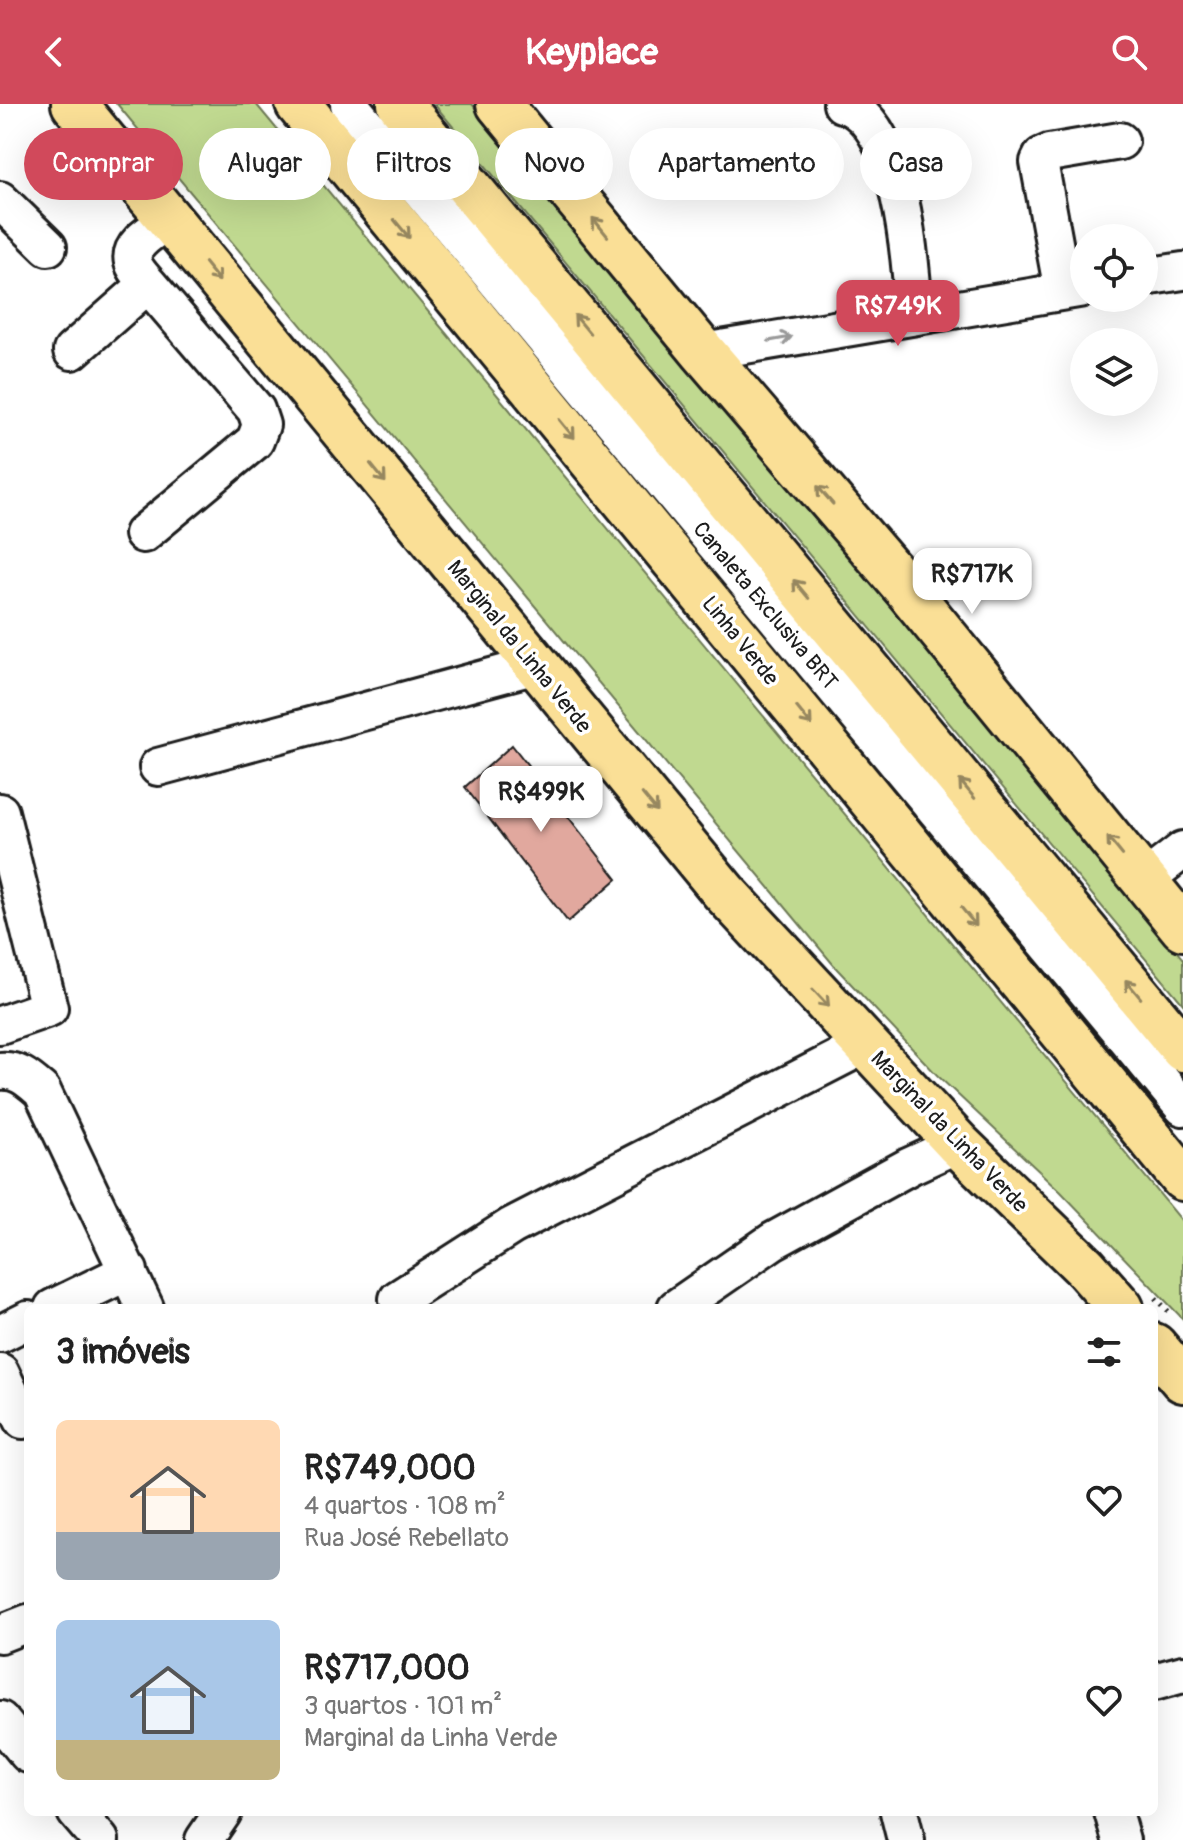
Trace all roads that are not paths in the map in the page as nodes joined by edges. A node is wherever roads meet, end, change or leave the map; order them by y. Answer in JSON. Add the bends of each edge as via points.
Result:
{"nodes":[{"id":1,"x":74,"y":104,"type":"edge"},
{"id":2,"x":298,"y":104,"type":"edge"},
{"id":3,"x":349,"y":104,"type":"edge"},
{"id":4,"x":400,"y":104,"type":"edge"},
{"id":5,"x":499,"y":104,"type":"edge"},
{"id":6,"x":842,"y":104,"type":"edge"},
{"id":7,"x":1120,"y":141,"type":"dead end"},
{"id":8,"x":0,"y":200,"type":"edge"},
{"id":9,"x":169,"y":220,"type":"junction"},
{"id":10,"x":48,"y":247,"type":"dead end"},
{"id":11,"x":1183,"y":271,"type":"edge"},
{"id":12,"x":1070,"y":274,"type":"edge"},
{"id":13,"x":1158,"y":275,"type":"edge"},
{"id":14,"x":148,"y":284,"type":"junction"},
{"id":15,"x":1070,"y":290,"type":"edge"},
{"id":16,"x":914,"y":314,"type":"junction"},
{"id":17,"x":72,"y":351,"type":"dead end"},
{"id":18,"x":703,"y":352,"type":"junction"},
{"id":19,"x":143,"y":534,"type":"dead end"},
{"id":20,"x":536,"y":665,"type":"junction"},
{"id":21,"x":158,"y":767,"type":"dead end"},
{"id":22,"x":0,"y":812,"type":"edge"},
{"id":23,"x":1183,"y":850,"type":"edge"},
{"id":24,"x":1143,"y":881,"type":"junction"},
{"id":25,"x":1183,"y":928,"type":"edge"},
{"id":26,"x":0,"y":1025,"type":"edge"},
{"id":27,"x":865,"y":1045,"type":"junction"},
{"id":28,"x":1183,"y":1049,"type":"edge"},
{"id":29,"x":0,"y":1071,"type":"edge"},
{"id":30,"x":1183,"y":1107,"type":"edge"},
{"id":31,"x":958,"y":1144,"type":"junction"},
{"id":32,"x":1183,"y":1178,"type":"edge"},
{"id":33,"x":129,"y":1271,"type":"junction"},
{"id":34,"x":398,"y":1299,"type":"dead end"},
{"id":35,"x":61,"y":1304,"type":"edge"},
{"id":36,"x":143,"y":1304,"type":"edge"},
{"id":37,"x":682,"y":1304,"type":"edge"},
{"id":38,"x":1117,"y":1304,"type":"edge"},
{"id":39,"x":24,"y":1322,"type":"edge"},
{"id":40,"x":0,"y":1334,"type":"edge"},
{"id":41,"x":1158,"y":1351,"type":"edge"},
{"id":42,"x":0,"y":1372,"type":"edge"},
{"id":43,"x":1183,"y":1380,"type":"edge"},
{"id":44,"x":17,"y":1423,"type":"edge"},
{"id":45,"x":24,"y":1625,"type":"edge"},
{"id":46,"x":0,"y":1634,"type":"edge"},
{"id":47,"x":1183,"y":1674,"type":"edge"},
{"id":48,"x":1158,"y":1681,"type":"edge"},
{"id":49,"x":0,"y":1720,"type":"edge"},
{"id":50,"x":24,"y":1749,"type":"edge"},
{"id":51,"x":79,"y":1816,"type":"edge"},
{"id":52,"x":220,"y":1816,"type":"edge"},
{"id":53,"x":900,"y":1816,"type":"edge"},
{"id":54,"x":1114,"y":1816,"type":"edge"},
{"id":55,"x":100,"y":1840,"type":"edge"},
{"id":56,"x":204,"y":1840,"type":"edge"},
{"id":57,"x":906,"y":1840,"type":"edge"},
{"id":58,"x":1121,"y":1840,"type":"edge"}],
"edges":[{"from":1,"to":9,"type":"main road","name":"Marginal da Linha Verde"},
{"from":2,"to":32,"type":"main road","name":"Linha Verde","one_way":true},
{"from":3,"to":30,"type":"street","name":"Canaleta Exclusiva BRT"},
{"from":28,"to":4,"type":"main road","one_way":true},
{"from":18,"to":5,"type":"main road","one_way":true},
{"from":6,"to":16,"type":"street","via":[[867,118],[885,148],[907,244]]},
{"from":7,"to":12,"type":"street","via":[[1049,153],[1039,162]]},
{"from":8,"to":10,"type":"street"},
{"from":9,"to":14,"type":"street","via":[[133,254],[133,264]]},
{"from":9,"to":20,"type":"main road","name":"Marginal da Linha Verde","one_way":true},
{"from":11,"to":13,"type":"street"},
{"from":14,"to":17,"type":"street"},
{"from":14,"to":19,"type":"street","via":[[256,410],[261,425],[255,441]]},
{"from":15,"to":16,"type":"street"},
{"from":18,"to":16,"type":"street","one_way":true},
{"from":24,"to":18,"type":"main road","one_way":true,"via":[[909,592]]},
{"from":20,"to":21,"type":"street"},
{"from":20,"to":27,"type":"main road","name":"Marginal da Linha Verde","one_way":true,"via":[[724,892]]},
{"from":22,"to":26,"type":"street","via":[[49,1008]]},
{"from":23,"to":24,"type":"street"},
{"from":24,"to":25,"type":"main road"},
{"from":27,"to":31,"type":"main road","name":"Marginal da Linha Verde"},
{"from":27,"to":34,"type":"street","via":[[512,1226]]},
{"from":29,"to":33,"type":"street","via":[[26,1077],[42,1091]]},
{"from":31,"to":37,"type":"street","via":[[773,1241]]},
{"from":31,"to":38,"type":"main road","name":"Marginal da Linha Verde"},
{"from":33,"to":35,"type":"street"},
{"from":33,"to":36,"type":"street"},
{"from":39,"to":40,"type":"street"},
{"from":41,"to":43,"type":"main road"},
{"from":42,"to":44,"type":"street"},
{"from":45,"to":46,"type":"street"},
{"from":47,"to":48,"type":"street"},
{"from":49,"to":50,"type":"street"},
{"from":51,"to":55,"type":"street"},
{"from":52,"to":56,"type":"street"},
{"from":53,"to":57,"type":"street"},
{"from":54,"to":58,"type":"street"}]}
